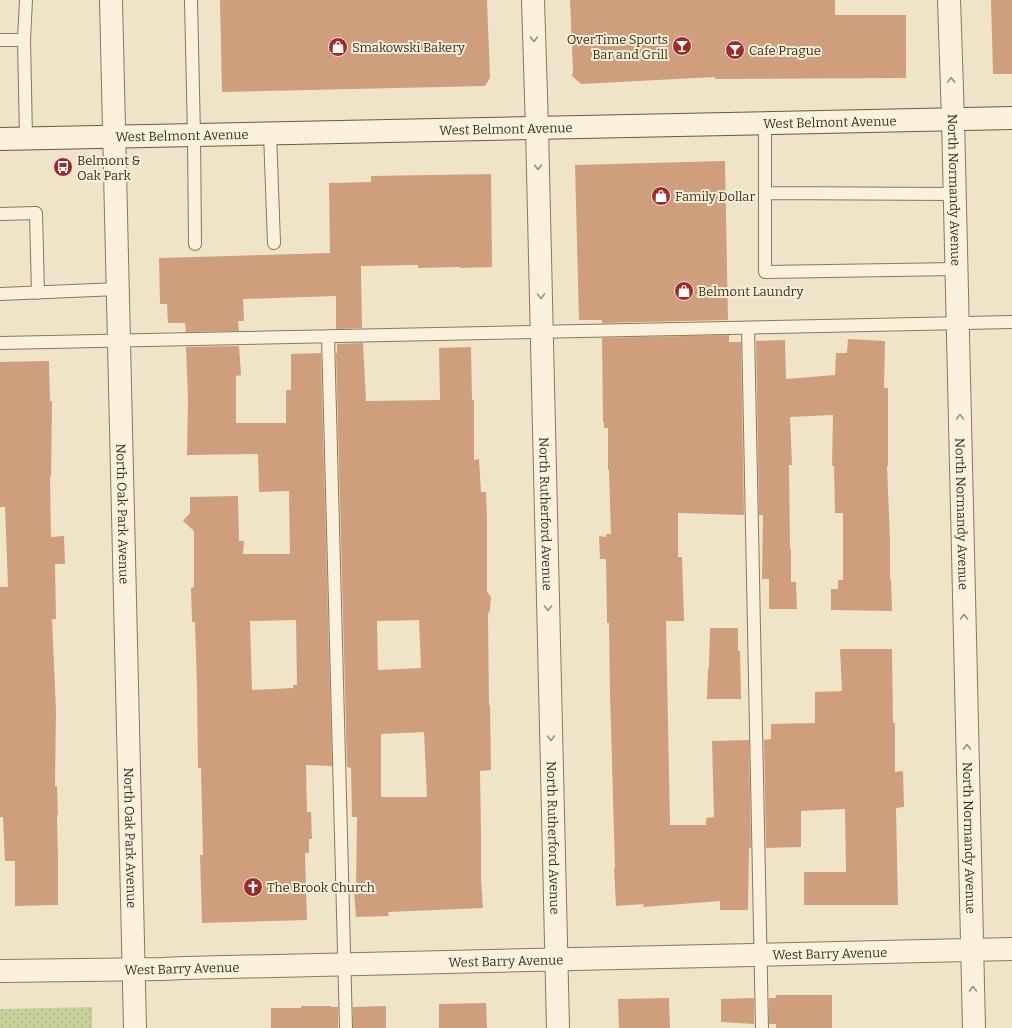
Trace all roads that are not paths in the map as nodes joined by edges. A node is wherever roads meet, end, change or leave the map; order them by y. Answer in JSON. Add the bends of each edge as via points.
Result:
{"nodes":[{"id":1,"x":26,"y":0,"type":"edge"},
{"id":2,"x":111,"y":0,"type":"edge"},
{"id":3,"x":191,"y":0,"type":"edge"},
{"id":4,"x":533,"y":0,"type":"edge"},
{"id":5,"x":949,"y":0,"type":"edge"},
{"id":6,"x":0,"y":40,"type":"edge"},
{"id":7,"x":24,"y":40,"type":"junction"},
{"id":8,"x":1012,"y":118,"type":"edge"},
{"id":9,"x":953,"y":119,"type":"junction"},
{"id":10,"x":765,"y":123,"type":"junction"},
{"id":11,"x":537,"y":128,"type":"junction"},
{"id":12,"x":270,"y":134,"type":"junction"},
{"id":13,"x":194,"y":135,"type":"junction"},
{"id":14,"x":115,"y":137,"type":"junction"},
{"id":15,"x":26,"y":138,"type":"junction"},
{"id":16,"x":0,"y":139,"type":"edge"},
{"id":17,"x":765,"y":193,"type":"junction"},
{"id":18,"x":954,"y":194,"type":"junction"},
{"id":19,"x":0,"y":214,"type":"edge"},
{"id":20,"x":274,"y":243,"type":"dead end"},
{"id":21,"x":195,"y":244,"type":"dead end"},
{"id":22,"x":956,"y":269,"type":"junction"},
{"id":23,"x":118,"y":289,"type":"junction"},
{"id":24,"x":38,"y":293,"type":"junction"},
{"id":25,"x":0,"y":294,"type":"edge"},
{"id":26,"x":1012,"y":322,"type":"edge"},
{"id":27,"x":957,"y":323,"type":"junction"},
{"id":28,"x":748,"y":328,"type":"junction"},
{"id":29,"x":542,"y":332,"type":"junction"},
{"id":30,"x":328,"y":336,"type":"junction"},
{"id":31,"x":120,"y":341,"type":"junction"},
{"id":32,"x":0,"y":343,"type":"edge"},
{"id":33,"x":1012,"y":949,"type":"edge"},
{"id":34,"x":972,"y":950,"type":"junction"},
{"id":35,"x":760,"y":954,"type":"junction"},
{"id":36,"x":556,"y":959,"type":"junction"},
{"id":37,"x":344,"y":964,"type":"junction"},
{"id":38,"x":134,"y":969,"type":"junction"},
{"id":39,"x":0,"y":971,"type":"edge"},
{"id":40,"x":135,"y":1028,"type":"edge"},
{"id":41,"x":346,"y":1028,"type":"edge"},
{"id":42,"x":558,"y":1028,"type":"edge"},
{"id":43,"x":762,"y":1028,"type":"edge"},
{"id":44,"x":974,"y":1028,"type":"edge"}],
"edges":[{"from":1,"to":7,"type":"lane"},
{"from":2,"to":14,"type":"street","name":"North Oak Park Avenue"},
{"from":3,"to":13,"type":"lane"},
{"from":4,"to":11,"type":"street","name":"North Rutherford Avenue","one_way":true},
{"from":9,"to":5,"type":"street","name":"North Normandy Avenue","one_way":true},
{"from":6,"to":7,"type":"lane"},
{"from":7,"to":15,"type":"lane"},
{"from":8,"to":9,"type":"street","name":"West Belmont Avenue"},
{"from":9,"to":10,"type":"street","name":"West Belmont Avenue"},
{"from":9,"to":18,"type":"street","name":"North Normandy Avenue"},
{"from":10,"to":11,"type":"street","name":"West Belmont Avenue"},
{"from":10,"to":17,"type":"lane"},
{"from":11,"to":12,"type":"street","name":"West Belmont Avenue"},
{"from":11,"to":29,"type":"street","name":"North Rutherford Avenue","one_way":true},
{"from":12,"to":13,"type":"street","name":"West Belmont Avenue"},
{"from":12,"to":20,"type":"lane"},
{"from":13,"to":14,"type":"street","name":"West Belmont Avenue"},
{"from":13,"to":21,"type":"lane"},
{"from":14,"to":15,"type":"street","name":"West Belmont Avenue"},
{"from":14,"to":23,"type":"street","name":"North Oak Park Avenue"},
{"from":15,"to":16,"type":"street","name":"West Belmont Avenue"},
{"from":17,"to":18,"type":"lane"},
{"from":17,"to":22,"type":"lane","via":[[765,272]]},
{"from":18,"to":22,"type":"street","name":"North Normandy Avenue"},
{"from":19,"to":24,"type":"lane","via":[[36,214]]},
{"from":22,"to":27,"type":"street","name":"North Normandy Avenue"},
{"from":23,"to":24,"type":"lane"},
{"from":23,"to":31,"type":"street","name":"North Oak Park Avenue"},
{"from":24,"to":25,"type":"lane"},
{"from":26,"to":27,"type":"lane"},
{"from":27,"to":28,"type":"lane"},
{"from":34,"to":27,"type":"street","name":"North Normandy Avenue","one_way":true},
{"from":28,"to":29,"type":"lane"},
{"from":28,"to":35,"type":"lane"},
{"from":29,"to":30,"type":"lane"},
{"from":29,"to":36,"type":"street","name":"North Rutherford Avenue","one_way":true},
{"from":30,"to":31,"type":"lane"},
{"from":30,"to":37,"type":"lane"},
{"from":31,"to":32,"type":"lane"},
{"from":31,"to":38,"type":"street","name":"North Oak Park Avenue"},
{"from":33,"to":34,"type":"street","name":"West Barry Avenue"},
{"from":34,"to":35,"type":"street","name":"West Barry Avenue"},
{"from":44,"to":34,"type":"street","name":"North Normandy Avenue","one_way":true},
{"from":35,"to":36,"type":"street","name":"West Barry Avenue"},
{"from":35,"to":43,"type":"lane"},
{"from":36,"to":37,"type":"street","name":"West Barry Avenue"},
{"from":36,"to":42,"type":"street","name":"North Rutherford Avenue"},
{"from":37,"to":38,"type":"street","name":"West Barry Avenue"},
{"from":37,"to":41,"type":"lane"},
{"from":38,"to":39,"type":"street","name":"West Barry Avenue"},
{"from":38,"to":40,"type":"street","name":"North Oak Park Avenue"}]}
